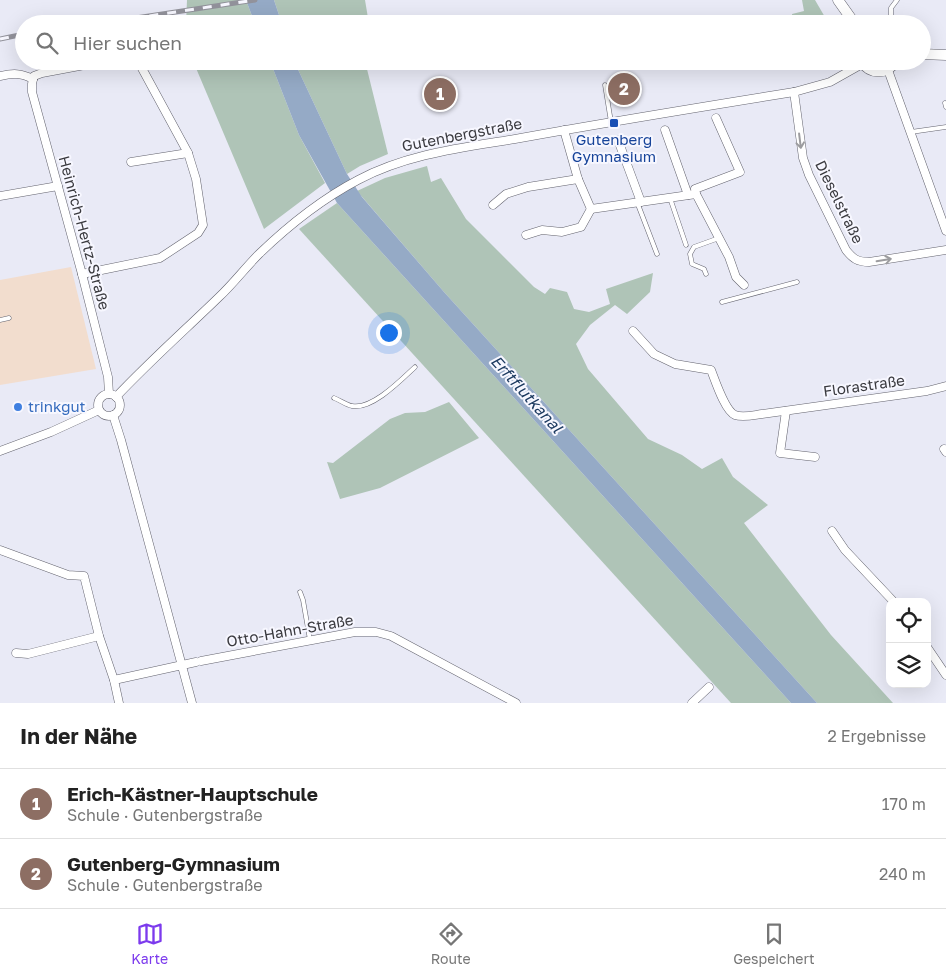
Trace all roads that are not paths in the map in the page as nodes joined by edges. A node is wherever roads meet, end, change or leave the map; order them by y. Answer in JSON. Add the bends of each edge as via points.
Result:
{"nodes":[{"id":1,"x":838,"y":0,"type":"edge"},
{"id":2,"x":897,"y":0,"type":"edge"},
{"id":3,"x":849,"y":15,"type":"edge"},
{"id":4,"x":891,"y":15,"type":"edge"},
{"id":5,"x":931,"y":54,"type":"edge"},
{"id":6,"x":946,"y":55,"type":"edge"},
{"id":7,"x":58,"y":70,"type":"edge"},
{"id":8,"x":143,"y":70,"type":"edge"},
{"id":9,"x":850,"y":70,"type":"edge"},
{"id":10,"x":868,"y":70,"type":"edge"},
{"id":11,"x":888,"y":70,"type":"joint"},
{"id":12,"x":0,"y":76,"type":"edge"},
{"id":13,"x":33,"y":79,"type":"junction"},
{"id":14,"x":604,"y":85,"type":"dead end"},
{"id":15,"x":794,"y":92,"type":"junction"},
{"id":16,"x":946,"y":102,"type":"edge"},
{"id":17,"x":946,"y":107,"type":"edge"},
{"id":18,"x":716,"y":118,"type":"dead end"},
{"id":19,"x":611,"y":122,"type":"junction"},
{"id":20,"x":946,"y":127,"type":"edge"},
{"id":21,"x":564,"y":130,"type":"junction"},
{"id":22,"x":665,"y":130,"type":"dead end"},
{"id":23,"x":911,"y":132,"type":"junction"},
{"id":24,"x":618,"y":140,"type":"dead end"},
{"id":25,"x":188,"y":152,"type":"junction"},
{"id":26,"x":131,"y":162,"type":"dead end"},
{"id":27,"x":578,"y":179,"type":"junction"},
{"id":28,"x":58,"y":186,"type":"junction"},
{"id":29,"x":692,"y":194,"type":"junction"},
{"id":30,"x":0,"y":196,"type":"edge"},
{"id":31,"x":670,"y":198,"type":"junction"},
{"id":32,"x":639,"y":202,"type":"junction"},
{"id":33,"x":493,"y":205,"type":"dead end"},
{"id":34,"x":591,"y":210,"type":"junction"},
{"id":35,"x":946,"y":231,"type":"edge"},
{"id":36,"x":526,"y":235,"type":"dead end"},
{"id":37,"x":719,"y":238,"type":"junction"},
{"id":38,"x":686,"y":245,"type":"dead end"},
{"id":39,"x":946,"y":250,"type":"edge"},
{"id":40,"x":657,"y":254,"type":"dead end"},
{"id":41,"x":82,"y":274,"type":"junction"},
{"id":42,"x":706,"y":274,"type":"dead end"},
{"id":43,"x":797,"y":282,"type":"dead end"},
{"id":44,"x":744,"y":285,"type":"joint"},
{"id":45,"x":747,"y":296,"type":"junction"},
{"id":46,"x":722,"y":302,"type":"dead end"},
{"id":47,"x":8,"y":318,"type":"dead end"},
{"id":48,"x":0,"y":320,"type":"edge"},
{"id":49,"x":633,"y":331,"type":"dead end"},
{"id":50,"x":415,"y":367,"type":"dead end"},
{"id":51,"x":946,"y":386,"type":"edge"},
{"id":52,"x":113,"y":396,"type":"junction"},
{"id":53,"x":334,"y":398,"type":"dead end"},
{"id":54,"x":99,"y":410,"type":"junction"},
{"id":55,"x":786,"y":411,"type":"junction"},
{"id":56,"x":113,"y":415,"type":"junction"},
{"id":57,"x":0,"y":451,"type":"edge"},
{"id":58,"x":815,"y":457,"type":"dead end"},
{"id":59,"x":832,"y":531,"type":"dead end"},
{"id":60,"x":0,"y":550,"type":"edge"},
{"id":61,"x":300,"y":592,"type":"dead end"},
{"id":62,"x":890,"y":598,"type":"edge"},
{"id":63,"x":99,"y":636,"type":"junction"},
{"id":64,"x":310,"y":640,"type":"junction"},
{"id":65,"x":16,"y":653,"type":"dead end"},
{"id":66,"x":931,"y":654,"type":"edge"},
{"id":67,"x":183,"y":664,"type":"junction"},
{"id":68,"x":946,"y":675,"type":"edge"},
{"id":69,"x":114,"y":680,"type":"junction"},
{"id":70,"x":709,"y":687,"type":"dead end"},
{"id":71,"x":119,"y":703,"type":"edge"},
{"id":72,"x":192,"y":703,"type":"edge"},
{"id":73,"x":516,"y":703,"type":"edge"},
{"id":74,"x":692,"y":703,"type":"edge"}],
"edges":[{"from":1,"to":3,"type":"street"},
{"from":2,"to":4,"type":"lane","via":[[891,8]]},
{"from":5,"to":6,"type":"street"},
{"from":7,"to":13,"type":"street","via":[[42,73]]},
{"from":8,"to":25,"type":"street"},
{"from":9,"to":15,"type":"street","name":"Gutenbergstraße","via":[[830,82]]},
{"from":10,"to":11,"type":"street"},
{"from":11,"to":23,"type":"street"},
{"from":12,"to":13,"type":"street","via":[[23,74]]},
{"from":13,"to":28,"type":"street","name":"Heinrich-Hertz-Straße","via":[[32,92]]},
{"from":14,"to":19,"type":"lane"},
{"from":15,"to":19,"type":"street","name":"Gutenbergstraße"},
{"from":15,"to":39,"type":"street","name":"Dieselstraße","one_way":true,"via":[[803,158],[809,176],[852,258],[869,262]]},
{"from":16,"to":17,"type":"lane"},
{"from":18,"to":29,"type":"street","via":[[740,172],[695,189]]},
{"from":19,"to":21,"type":"street","name":"Gutenbergstraße"},
{"from":20,"to":23,"type":"lane"},
{"from":21,"to":27,"type":"street"},
{"from":21,"to":52,"type":"street","name":"Gutenbergstraße","via":[[420,156],[389,165],[329,197],[259,254],[221,295]]},
{"from":22,"to":29,"type":"street"},
{"from":23,"to":35,"type":"street"},
{"from":24,"to":32,"type":"street"},
{"from":25,"to":26,"type":"street"},
{"from":25,"to":41,"type":"street","via":[[203,225],[198,233],[160,258]]},
{"from":27,"to":33,"type":"street","via":[[528,187],[506,194]]},
{"from":27,"to":34,"type":"street"},
{"from":28,"to":30,"type":"street"},
{"from":28,"to":41,"type":"street","name":"Heinrich-Hertz-Straße"},
{"from":29,"to":31,"type":"street"},
{"from":29,"to":37,"type":"street"},
{"from":31,"to":32,"type":"street"},
{"from":31,"to":38,"type":"lane"},
{"from":32,"to":34,"type":"street"},
{"from":32,"to":40,"type":"lane"},
{"from":34,"to":36,"type":"street","via":[[581,227],[562,232],[542,230]]},
{"from":37,"to":42,"type":"lane","via":[[694,247],[690,254],[692,264],[704,269]]},
{"from":37,"to":44,"type":"street","via":[[736,277]]},
{"from":41,"to":52,"type":"street","name":"Heinrich-Hertz-Straße"},
{"from":43,"to":45,"type":"lane"},
{"from":44,"to":45,"type":"lane"},
{"from":45,"to":46,"type":"lane"},
{"from":47,"to":48,"type":"lane"},
{"from":49,"to":55,"type":"street","name":"Florastraße","via":[[654,354],[675,364],[711,370],[728,408],[734,414],[746,416]]},
{"from":50,"to":53,"type":"lane","via":[[390,390],[361,406],[352,406]]},
{"from":51,"to":55,"type":"street","name":"Florastraße"},
{"from":52,"to":54,"type":"street","via":[[102,396]]},
{"from":52,"to":56,"type":"street","via":[[119,407]]},
{"from":54,"to":56,"type":"street","via":[[106,416]]},
{"from":54,"to":57,"type":"street"},
{"from":55,"to":58,"type":"street","via":[[780,453]]},
{"from":56,"to":67,"type":"street"},
{"from":59,"to":62,"type":"street","via":[[845,550]]},
{"from":60,"to":63,"type":"street","via":[[68,575],[84,576]]},
{"from":61,"to":64,"type":"lane"},
{"from":63,"to":65,"type":"street","via":[[28,654]]},
{"from":63,"to":69,"type":"street"},
{"from":64,"to":67,"type":"street","name":"Otto-Hahn-Straße"},
{"from":64,"to":73,"type":"street","name":"Otto-Hahn-Straße","via":[[355,632],[392,636]]},
{"from":66,"to":68,"type":"street"},
{"from":67,"to":69,"type":"street","name":"Otto-Hahn-Straße"},
{"from":67,"to":72,"type":"street"},
{"from":69,"to":71,"type":"street"},
{"from":70,"to":74,"type":"street"}]}
